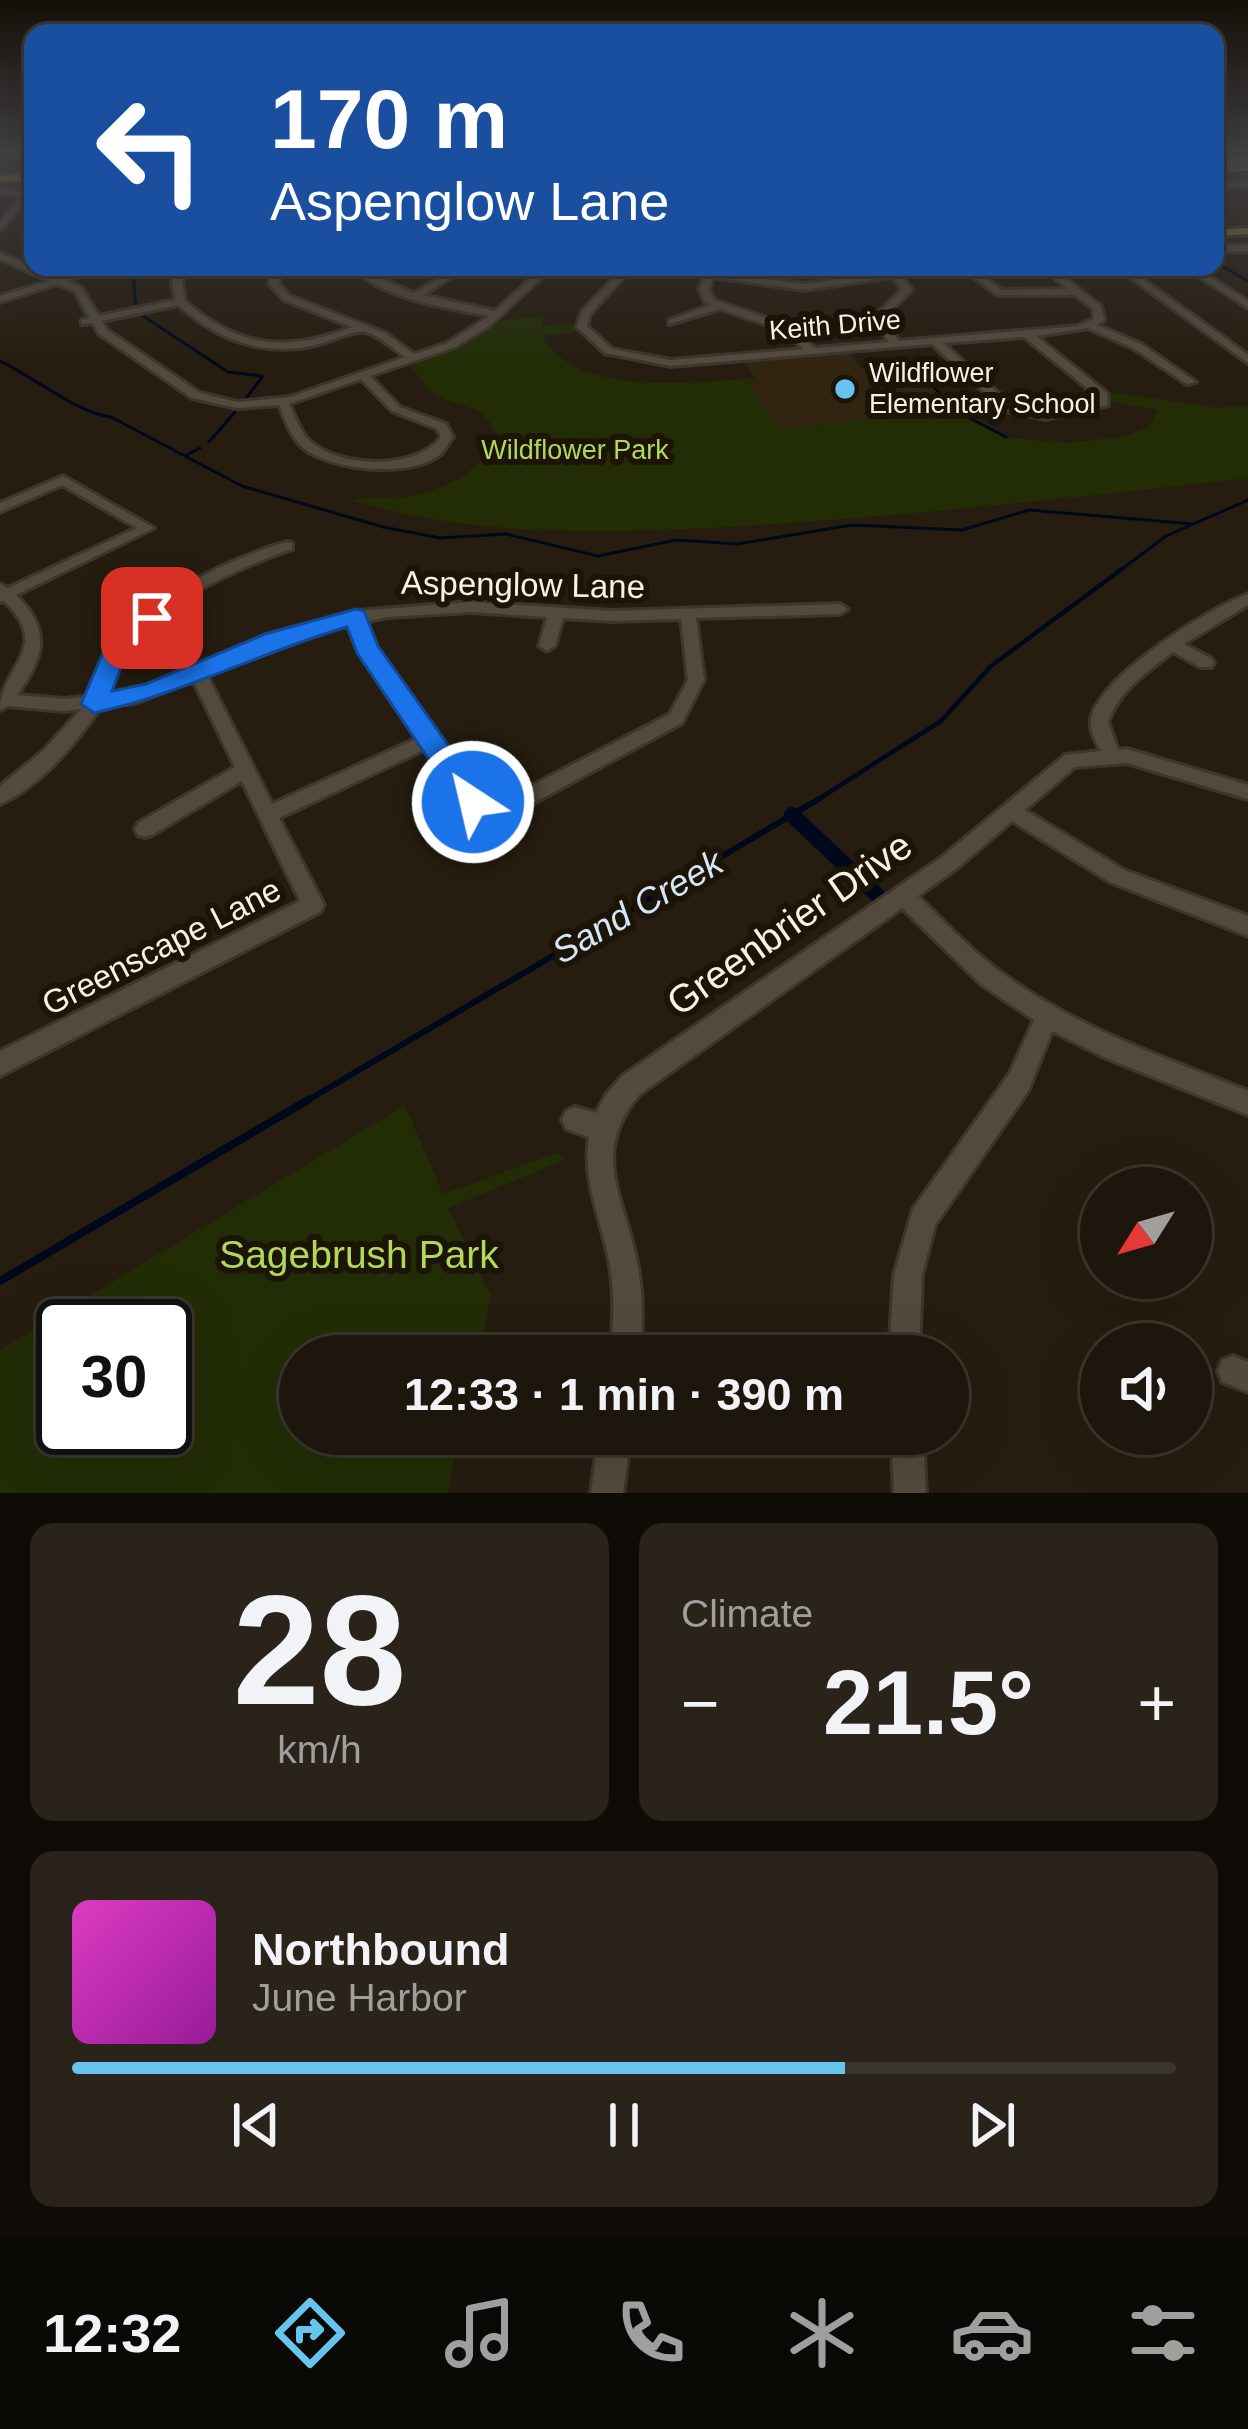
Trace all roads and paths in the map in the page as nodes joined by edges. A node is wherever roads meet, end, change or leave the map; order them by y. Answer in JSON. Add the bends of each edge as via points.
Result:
{"nodes":[{"id":1,"x":53,"y":276,"type":"edge"},
{"id":2,"x":74,"y":276,"type":"edge"},
{"id":3,"x":183,"y":276,"type":"edge"},
{"id":4,"x":275,"y":276,"type":"edge"},
{"id":5,"x":362,"y":276,"type":"edge"},
{"id":6,"x":449,"y":276,"type":"edge"},
{"id":7,"x":539,"y":276,"type":"edge"},
{"id":8,"x":621,"y":276,"type":"edge"},
{"id":9,"x":710,"y":276,"type":"edge"},
{"id":10,"x":744,"y":276,"type":"edge"},
{"id":11,"x":867,"y":276,"type":"edge"},
{"id":12,"x":896,"y":276,"type":"edge"},
{"id":13,"x":976,"y":276,"type":"edge"},
{"id":14,"x":1057,"y":276,"type":"edge"},
{"id":15,"x":1132,"y":276,"type":"edge"},
{"id":16,"x":1203,"y":276,"type":"edge"},
{"id":17,"x":61,"y":280,"type":"junction"},
{"id":18,"x":1078,"y":292,"type":"junction"},
{"id":19,"x":417,"y":295,"type":"junction"},
{"id":20,"x":1,"y":299,"type":"edge"},
{"id":21,"x":180,"y":302,"type":"junction"},
{"id":22,"x":1248,"y":304,"type":"edge"},
{"id":23,"x":718,"y":306,"type":"junction"},
{"id":24,"x":498,"y":314,"type":"junction"},
{"id":25,"x":87,"y":321,"type":"junction"},
{"id":26,"x":672,"y":322,"type":"dead end"},
{"id":27,"x":1091,"y":326,"type":"junction"},
{"id":28,"x":361,"y":327,"type":"junction"},
{"id":29,"x":973,"y":327,"type":"dead end"},
{"id":30,"x":1026,"y":333,"type":"junction"},
{"id":31,"x":983,"y":336,"type":"junction"},
{"id":32,"x":934,"y":340,"type":"junction"},
{"id":33,"x":1248,"y":341,"type":"edge"},
{"id":34,"x":1222,"y":343,"type":"junction"},
{"id":35,"x":896,"y":344,"type":"junction"},
{"id":36,"x":813,"y":352,"type":"junction"},
{"id":37,"x":413,"y":358,"type":"junction"},
{"id":38,"x":1248,"y":360,"type":"edge"},
{"id":39,"x":362,"y":374,"type":"junction"},
{"id":40,"x":1191,"y":382,"type":"dead end"},
{"id":41,"x":283,"y":401,"type":"junction"},
{"id":42,"x":0,"y":508,"type":"edge"},
{"id":43,"x":287,"y":546,"type":"dead end"},
{"id":44,"x":2,"y":593,"type":"edge"},
{"id":45,"x":1248,"y":599,"type":"edge"},
{"id":46,"x":840,"y":609,"type":"dead end"},
{"id":47,"x":556,"y":614,"type":"junction"},
{"id":48,"x":688,"y":615,"type":"junction"},
{"id":49,"x":356,"y":616,"type":"junction"},
{"id":50,"x":1171,"y":644,"type":"junction"},
{"id":51,"x":548,"y":646,"type":"dead end"},
{"id":52,"x":1206,"y":663,"type":"dead end"},
{"id":53,"x":197,"y":674,"type":"junction"},
{"id":54,"x":2,"y":702,"type":"edge"},
{"id":55,"x":94,"y":704,"type":"junction"},
{"id":56,"x":430,"y":740,"type":"junction"},
{"id":57,"x":1111,"y":753,"type":"junction"},
{"id":58,"x":247,"y":769,"type":"junction"},
{"id":59,"x":1248,"y":792,"type":"edge"},
{"id":60,"x":0,"y":796,"type":"edge"},
{"id":61,"x":1012,"y":811,"type":"junction"},
{"id":62,"x":268,"y":814,"type":"junction"},
{"id":63,"x":146,"y":829,"type":"dead end"},
{"id":64,"x":903,"y":895,"type":"junction"},
{"id":65,"x":1248,"y":926,"type":"edge"},
{"id":66,"x":1047,"y":1016,"type":"junction"},
{"id":67,"x":0,"y":1064,"type":"edge"},
{"id":68,"x":1248,"y":1103,"type":"edge"},
{"id":69,"x":626,"y":1335,"type":"edge"},
{"id":70,"x":905,"y":1335,"type":"edge"},
{"id":71,"x":612,"y":1455,"type":"edge"},
{"id":72,"x":909,"y":1455,"type":"edge"},
{"id":73,"x":607,"y":1493,"type":"edge"},
{"id":74,"x":910,"y":1493,"type":"edge"}],
"edges":[{"from":1,"to":17,"type":"street"},
{"from":2,"to":17,"type":"street"},
{"from":3,"to":21,"type":"street"},
{"from":4,"to":28,"type":"street","via":[[281,295]]},
{"from":5,"to":19,"type":"street"},
{"from":6,"to":19,"type":"street"},
{"from":7,"to":24,"type":"street"},
{"from":8,"to":36,"type":"street","name":"Keith Drive","via":[[582,322],[609,351],[671,363]]},
{"from":9,"to":23,"type":"street","via":[[704,293]]},
{"from":10,"to":11,"type":"street","via":[[814,289]]},
{"from":12,"to":35,"type":"street","via":[[908,290],[878,321]]},
{"from":13,"to":18,"type":"street","via":[[1000,293]]},
{"from":14,"to":18,"type":"street"},
{"from":15,"to":34,"type":"street"},
{"from":16,"to":22,"type":"street"},
{"from":17,"to":20,"type":"street"},
{"from":17,"to":25,"type":"street","via":[[84,295]]},
{"from":18,"to":27,"type":"street","via":[[1100,311]]},
{"from":19,"to":24,"type":"street"},
{"from":21,"to":25,"type":"street"},
{"from":21,"to":28,"type":"street","via":[[268,350],[309,347]]},
{"from":23,"to":26,"type":"street"},
{"from":23,"to":36,"type":"street","via":[[783,327]]},
{"from":24,"to":37,"type":"street","via":[[461,340]]},
{"from":25,"to":41,"type":"street","via":[[201,398]]},
{"from":27,"to":30,"type":"street","name":"Keith Drive"},
{"from":27,"to":40,"type":"street"},
{"from":28,"to":37,"type":"street"},
{"from":29,"to":31,"type":"street"},
{"from":30,"to":31,"type":"street","name":"Keith Drive"},
{"from":30,"to":32,"type":"street","via":[[1102,395],[1102,405],[1046,416],[1009,409]]},
{"from":31,"to":32,"type":"street","name":"Keith Drive"},
{"from":32,"to":35,"type":"street","name":"Keith Drive"},
{"from":33,"to":34,"type":"street"},
{"from":34,"to":38,"type":"street"},
{"from":35,"to":36,"type":"street","name":"Keith Drive"},
{"from":37,"to":39,"type":"street"},
{"from":39,"to":41,"type":"street"},
{"from":39,"to":41,"type":"street","via":[[395,409],[442,427],[441,449],[388,466],[316,449],[304,443]]},
{"from":42,"to":44,"type":"street","via":[[63,480],[147,528]]},
{"from":43,"to":55,"type":"street","via":[[258,554],[139,627],[113,656]]},
{"from":44,"to":54,"type":"street","via":[[24,609],[34,636],[25,670]]},
{"from":45,"to":50,"type":"street"},
{"from":46,"to":48,"type":"street","name":"Aspenglow Lane"},
{"from":47,"to":48,"type":"street","name":"Aspenglow Lane"},
{"from":47,"to":49,"type":"street","name":"Aspenglow Lane","via":[[449,607]]},
{"from":47,"to":51,"type":"street"},
{"from":48,"to":56,"type":"street","via":[[697,680],[676,718],[484,820]]},
{"from":49,"to":53,"type":"street","name":"Aspenglow Lane"},
{"from":49,"to":56,"type":"street","via":[[366,647]]},
{"from":50,"to":52,"type":"street"},
{"from":50,"to":57,"type":"street","via":[[1101,712]]},
{"from":53,"to":55,"type":"street","name":"Aspenglow Lane"},
{"from":53,"to":58,"type":"street","name":"Greenscape Lane"},
{"from":54,"to":55,"type":"street","name":"Aspenglow Lane"},
{"from":55,"to":60,"type":"street","via":[[60,746]]},
{"from":56,"to":62,"type":"street"},
{"from":57,"to":59,"type":"street"},
{"from":57,"to":61,"type":"street","name":"Greenbrier Drive","via":[[1063,764]]},
{"from":58,"to":62,"type":"street","name":"Greenscape Lane"},
{"from":58,"to":63,"type":"street"},
{"from":61,"to":64,"type":"street","name":"Greenbrier Drive"},
{"from":61,"to":65,"type":"street","via":[[1117,876]]},
{"from":62,"to":67,"type":"street","name":"Greenscape Lane","via":[[313,905]]},
{"from":64,"to":66,"type":"street","via":[[986,975]]},
{"from":64,"to":69,"type":"street","name":"Greenbrier Drive","via":[[631,1085],[588,1124],[627,1288]]},
{"from":66,"to":68,"type":"street"},
{"from":66,"to":70,"type":"street","via":[[1019,1082],[923,1219],[908,1275]]},
{"from":71,"to":73,"type":"street"},
{"from":72,"to":74,"type":"street"}]}
